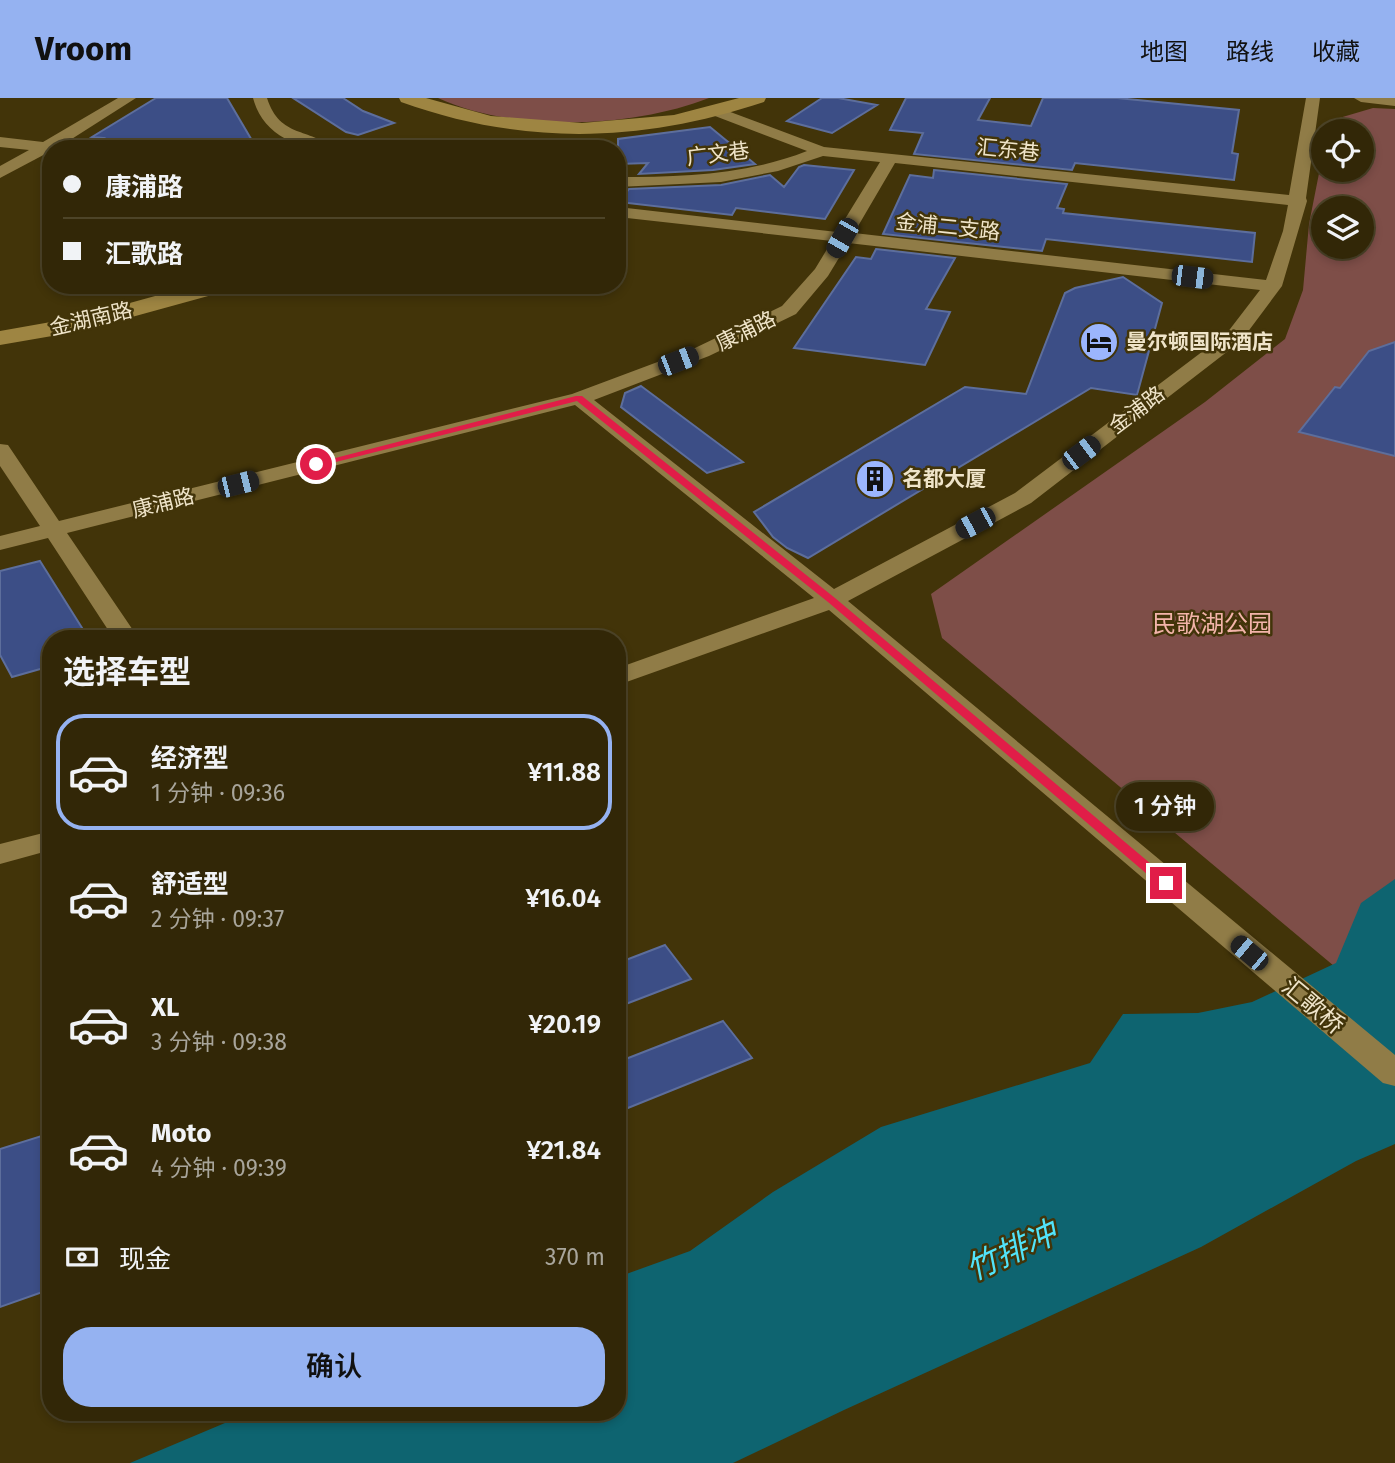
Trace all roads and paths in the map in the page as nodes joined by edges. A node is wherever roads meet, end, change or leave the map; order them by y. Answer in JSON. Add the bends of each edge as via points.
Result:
{"nodes":[{"id":1,"x":129,"y":98,"type":"edge"},
{"id":2,"x":260,"y":98,"type":"edge"},
{"id":3,"x":408,"y":98,"type":"edge"},
{"id":4,"x":757,"y":98,"type":"edge"},
{"id":5,"x":1313,"y":98,"type":"edge"},
{"id":6,"x":1361,"y":98,"type":"edge"},
{"id":7,"x":1395,"y":102,"type":"edge"},
{"id":8,"x":426,"y":103,"type":"edge"},
{"id":9,"x":722,"y":105,"type":"edge"},
{"id":10,"x":598,"y":127,"type":"junction"},
{"id":11,"x":472,"y":138,"type":"dead end"},
{"id":12,"x":66,"y":140,"type":"edge"},
{"id":13,"x":307,"y":140,"type":"edge"},
{"id":14,"x":538,"y":140,"type":"edge"},
{"id":15,"x":0,"y":142,"type":"edge"},
{"id":16,"x":42,"y":147,"type":"edge"},
{"id":17,"x":821,"y":151,"type":"junction"},
{"id":18,"x":42,"y":154,"type":"edge"},
{"id":19,"x":890,"y":158,"type":"junction"},
{"id":20,"x":0,"y":173,"type":"edge"},
{"id":21,"x":626,"y":182,"type":"edge"},
{"id":22,"x":1299,"y":201,"type":"junction"},
{"id":23,"x":626,"y":213,"type":"edge"},
{"id":24,"x":842,"y":238,"type":"junction"},
{"id":25,"x":1273,"y":286,"type":"junction"},
{"id":26,"x":146,"y":294,"type":"edge"},
{"id":27,"x":189,"y":294,"type":"edge"},
{"id":28,"x":0,"y":327,"type":"edge"},
{"id":29,"x":0,"y":338,"type":"edge"},
{"id":30,"x":579,"y":398,"type":"junction"},
{"id":31,"x":0,"y":450,"type":"edge"},
{"id":32,"x":54,"y":530,"type":"junction"},
{"id":33,"x":0,"y":543,"type":"edge"},
{"id":34,"x":832,"y":600,"type":"junction"},
{"id":35,"x":121,"y":630,"type":"edge"},
{"id":36,"x":626,"y":674,"type":"edge"},
{"id":37,"x":42,"y":842,"type":"edge"},
{"id":38,"x":0,"y":854,"type":"edge"},
{"id":39,"x":1395,"y":1074,"type":"edge"}],
"edges":[{"from":1,"to":12,"type":"street"},
{"from":2,"to":13,"type":"street","via":[[272,123]]},
{"from":3,"to":8,"type":"main road"},
{"from":4,"to":9,"type":"main road"},
{"from":5,"to":22,"type":"street","name":"金浦路"},
{"from":6,"to":7,"type":"street"},
{"from":8,"to":10,"type":"main road","via":[[471,118],[522,126]]},
{"from":8,"to":11,"type":"main road","via":[[466,127]]},
{"from":9,"to":10,"type":"main road","via":[[675,122]]},
{"from":9,"to":17,"type":"street","name":"汇东巷"},
{"from":10,"to":14,"type":"main road"},
{"from":15,"to":16,"type":"street"},
{"from":17,"to":19,"type":"street","name":"汇东巷"},
{"from":17,"to":21,"type":"street","name":"广文巷","via":[[791,164],[725,176]]},
{"from":18,"to":20,"type":"street"},
{"from":19,"to":22,"type":"street","name":"汇东巷"},
{"from":19,"to":24,"type":"street","name":"康浦路"},
{"from":22,"to":25,"type":"street","name":"金浦路"},
{"from":23,"to":24,"type":"street","name":"金浦二支路"},
{"from":24,"to":25,"type":"street","name":"金浦二支路"},
{"from":24,"to":30,"type":"street","name":"康浦路","via":[[822,272],[789,310],[702,352]]},
{"from":25,"to":34,"type":"street","name":"金浦路","via":[[1234,337],[1023,498]]},
{"from":26,"to":28,"type":"main road","name":"金湖南路"},
{"from":27,"to":29,"type":"main road","name":"金湖南路","via":[[81,324]]},
{"from":30,"to":32,"type":"street","name":"康浦路"},
{"from":30,"to":34,"type":"street","name":"汇歌桥"},
{"from":31,"to":32,"type":"street"},
{"from":32,"to":33,"type":"street","name":"康浦路"},
{"from":32,"to":35,"type":"street"},
{"from":34,"to":36,"type":"street","name":"金浦路"},
{"from":34,"to":39,"type":"street","name":"汇歌桥"},
{"from":37,"to":38,"type":"street"}]}
